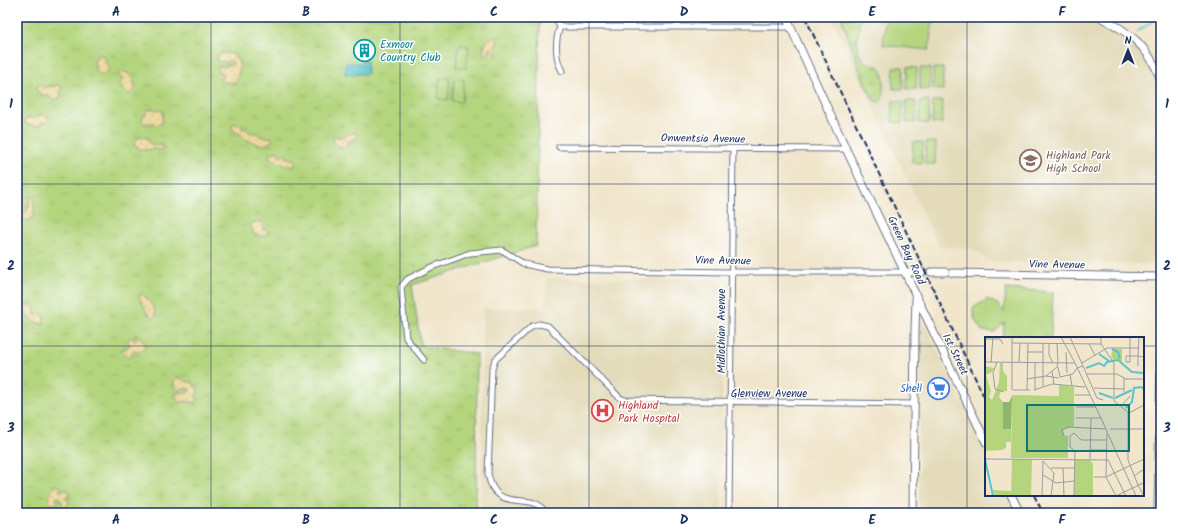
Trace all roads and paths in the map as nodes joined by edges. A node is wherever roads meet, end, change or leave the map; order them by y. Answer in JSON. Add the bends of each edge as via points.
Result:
{"nodes":[{"id":1,"x":555,"y":17,"type":"edge"},
{"id":2,"x":786,"y":17,"type":"edge"},
{"id":3,"x":1100,"y":17,"type":"edge"},
{"id":4,"x":560,"y":27,"type":"junction"},
{"id":5,"x":790,"y":27,"type":"junction"},
{"id":6,"x":562,"y":71,"type":"dead end"},
{"id":7,"x":1161,"y":80,"type":"edge"},
{"id":8,"x":559,"y":147,"type":"dead end"},
{"id":9,"x":733,"y":149,"type":"junction"},
{"id":10,"x":846,"y":149,"type":"junction"},
{"id":11,"x":731,"y":272,"type":"junction"},
{"id":12,"x":905,"y":272,"type":"junction"},
{"id":13,"x":922,"y":272,"type":"dead end"},
{"id":14,"x":931,"y":272,"type":"dead end"},
{"id":15,"x":1161,"y":276,"type":"edge"},
{"id":16,"x":916,"y":297,"type":"junction"},
{"id":17,"x":1161,"y":359,"type":"edge"},
{"id":18,"x":424,"y":360,"type":"dead end"},
{"id":19,"x":731,"y":402,"type":"junction"},
{"id":20,"x":914,"y":404,"type":"junction"},
{"id":21,"x":985,"y":440,"type":"edge"},
{"id":22,"x":1012,"y":496,"type":"edge"},
{"id":23,"x":545,"y":513,"type":"edge"},
{"id":24,"x":729,"y":513,"type":"edge"},
{"id":25,"x":913,"y":513,"type":"edge"},
{"id":26,"x":1020,"y":513,"type":"edge"},
{"id":27,"x":1158,"y":513,"type":"edge"}],
"edges":[{"from":1,"to":4,"type":"street"},
{"from":2,"to":5,"type":"street","name":"Green Bay Road"},
{"from":3,"to":7,"type":"street","via":[[1118,26],[1142,45],[1153,61]]},
{"from":4,"to":5,"type":"street"},
{"from":4,"to":6,"type":"street","via":[[557,39],[558,64]]},
{"from":5,"to":10,"type":"street","name":"Green Bay Road"},
{"from":8,"to":9,"type":"street","name":"Onwentsia Avenue"},
{"from":9,"to":10,"type":"street","name":"Onwentsia Avenue"},
{"from":9,"to":11,"type":"street","name":"Midlothian Avenue"},
{"from":10,"to":12,"type":"street","name":"Green Bay Road"},
{"from":11,"to":12,"type":"street","name":"Vine Avenue"},
{"from":11,"to":18,"type":"street","name":"Vine Avenue","via":[[547,269],[524,264],[502,250],[470,253],[432,267],[408,279],[401,287],[406,338]]},
{"from":11,"to":19,"type":"street","name":"Midlothian Avenue"},
{"from":12,"to":13,"type":"street","name":"Vine Avenue"},
{"from":12,"to":16,"type":"street","name":"Green Bay Road"},
{"from":14,"to":15,"type":"street","name":"Vine Avenue"},
{"from":16,"to":20,"type":"street","name":"Green Bay Road"},
{"from":16,"to":21,"type":"street","name":"1st Street"},
{"from":17,"to":27,"type":"street"},
{"from":19,"to":20,"type":"street","name":"Glenview Avenue"},
{"from":19,"to":23,"type":"street","name":"Glenview Avenue","via":[[625,400],[620,398],[548,326],[532,326],[495,360],[492,369],[488,474],[490,484],[502,498],[533,502]]},
{"from":19,"to":24,"type":"street","name":"Midlothian Avenue"},
{"from":20,"to":25,"type":"street","name":"Green Bay Road"},
{"from":22,"to":26,"type":"street"}]}
